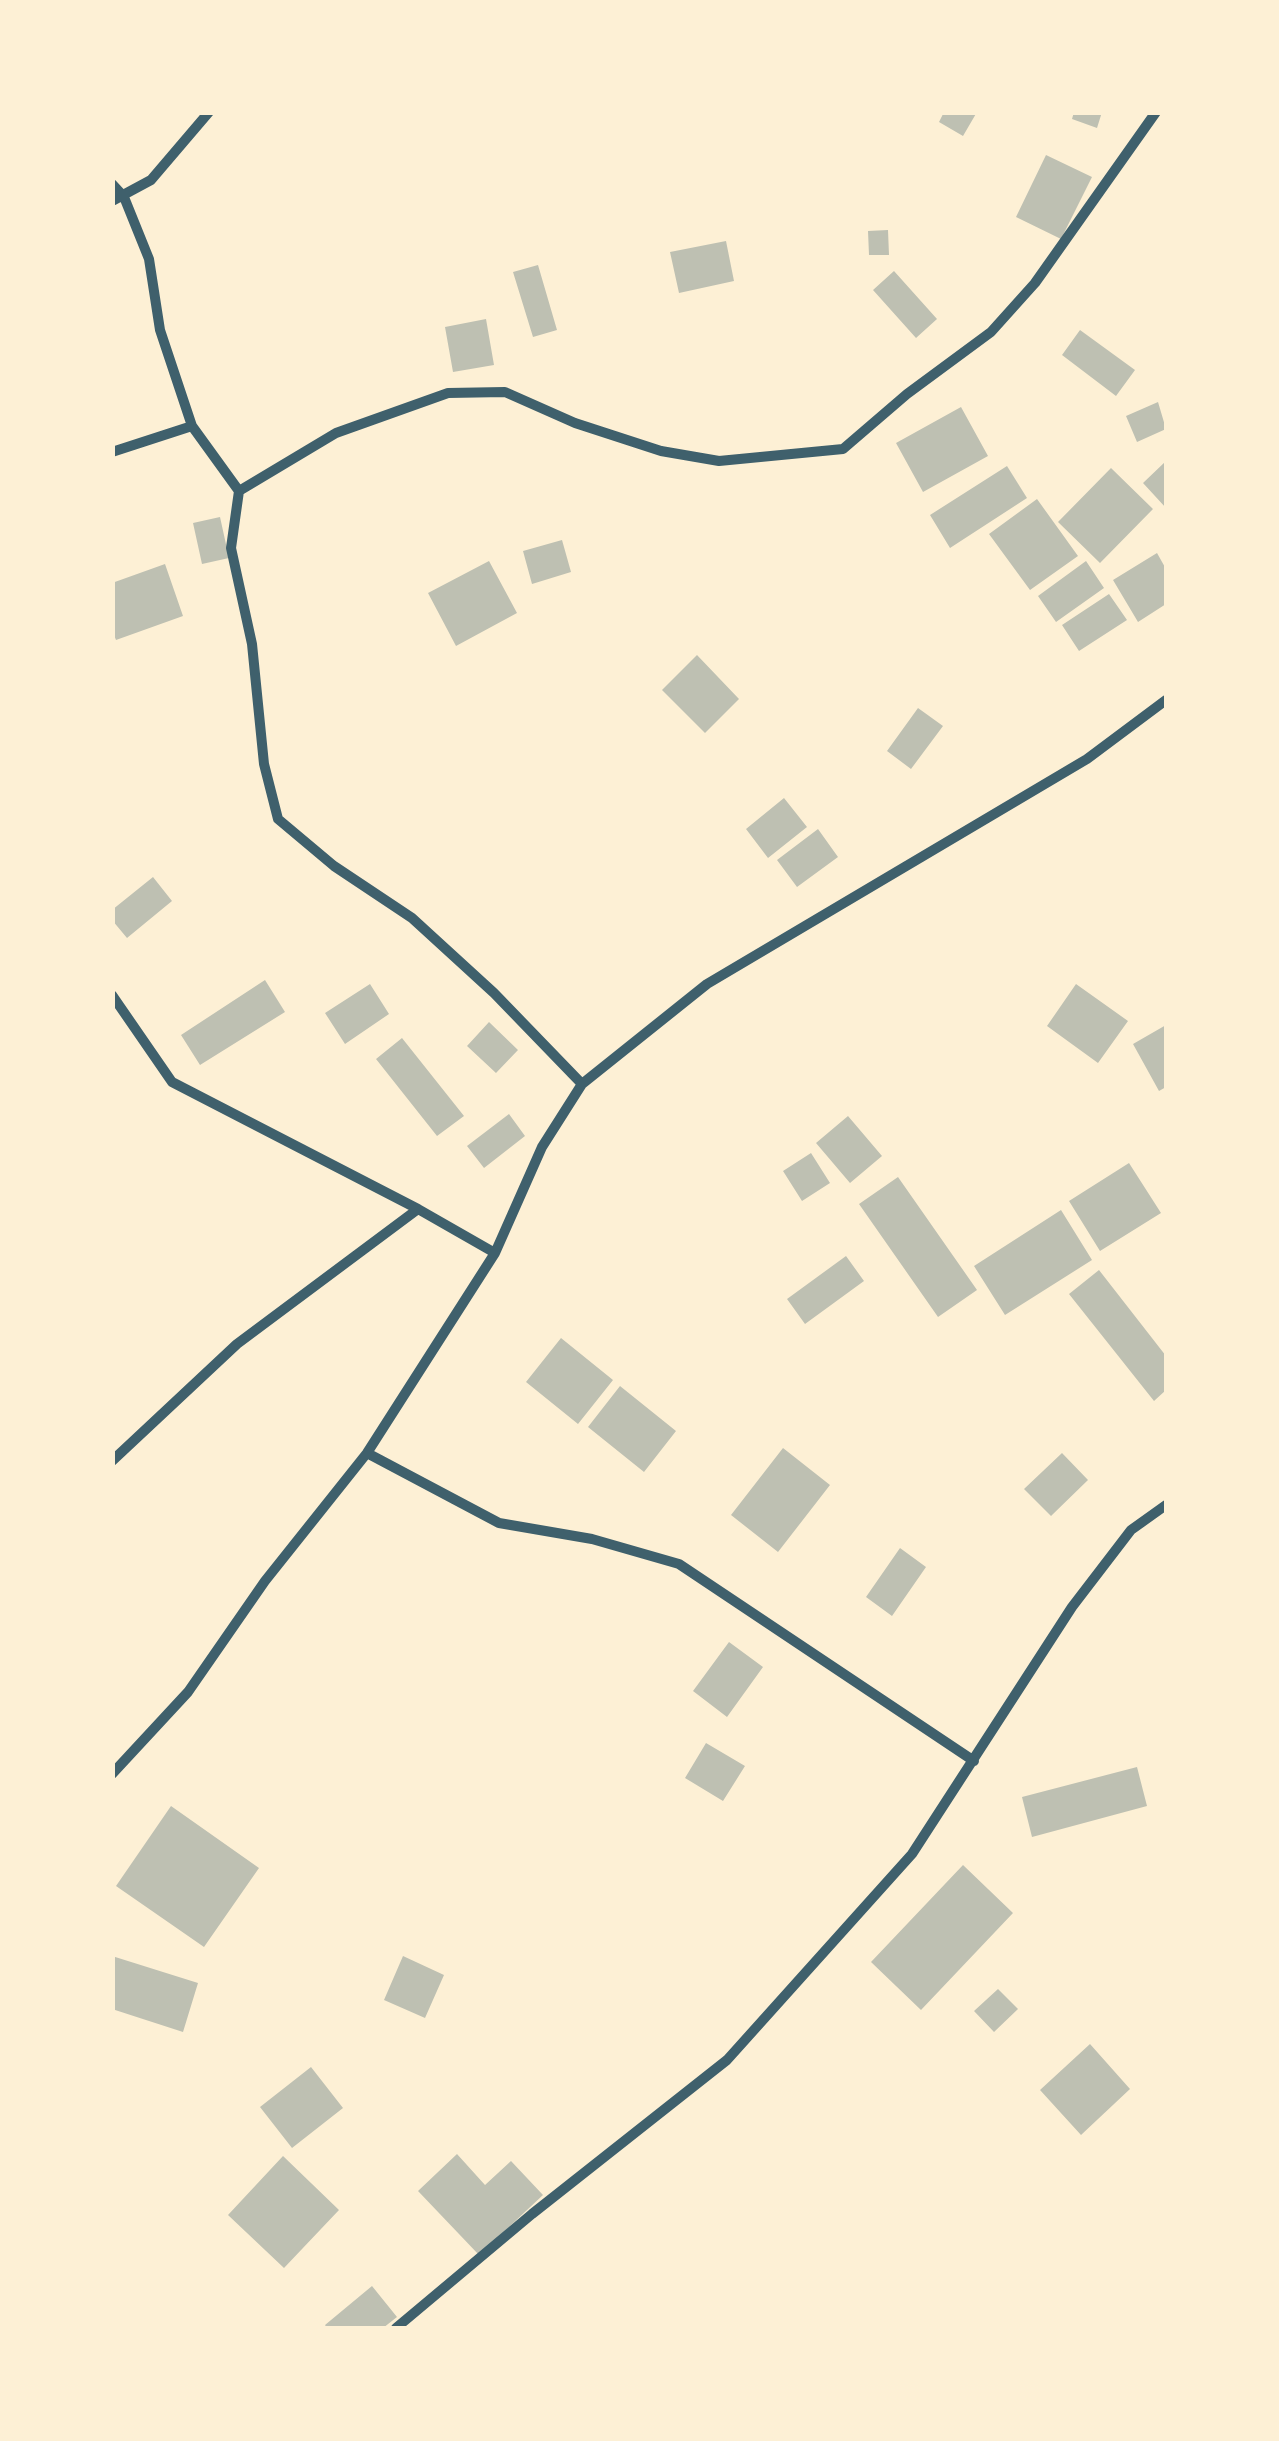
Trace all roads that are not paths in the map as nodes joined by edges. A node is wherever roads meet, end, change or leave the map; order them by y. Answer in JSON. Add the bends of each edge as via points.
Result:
{"nodes":[{"id":1,"x":209,"y":112,"type":"edge"},
{"id":2,"x":1156,"y":112,"type":"edge"},
{"id":3,"x":112,"y":184,"type":"edge"},
{"id":4,"x":118,"y":199,"type":"edge"},
{"id":5,"x":192,"y":426,"type":"junction"},
{"id":6,"x":112,"y":452,"type":"edge"},
{"id":7,"x":239,"y":491,"type":"junction"},
{"id":8,"x":1166,"y":700,"type":"edge"},
{"id":9,"x":112,"y":995,"type":"edge"},
{"id":10,"x":582,"y":1084,"type":"junction"},
{"id":11,"x":418,"y":1209,"type":"junction"},
{"id":12,"x":495,"y":1252,"type":"junction"},
{"id":13,"x":367,"y":1453,"type":"junction"},
{"id":14,"x":112,"y":1462,"type":"edge"},
{"id":15,"x":1166,"y":1505,"type":"edge"},
{"id":16,"x":974,"y":1760,"type":"junction"},
{"id":17,"x":112,"y":1774,"type":"edge"},
{"id":18,"x":396,"y":2328,"type":"edge"}],
"edges":[{"from":1,"to":4,"type":"street","via":[[151,180]]},
{"from":2,"to":7,"type":"street","via":[[1036,283],[992,332],[844,449],[719,462],[660,452],[505,392],[448,393],[336,433]]},
{"from":3,"to":4,"type":"street"},
{"from":4,"to":5,"type":"street","via":[[149,259],[160,330]]},
{"from":5,"to":6,"type":"street"},
{"from":5,"to":7,"type":"street"},
{"from":7,"to":10,"type":"street","via":[[231,548],[278,819],[412,918]]},
{"from":8,"to":10,"type":"street","via":[[1088,760],[707,984]]},
{"from":9,"to":11,"type":"street","via":[[172,1082]]},
{"from":10,"to":12,"type":"street","via":[[542,1147]]},
{"from":11,"to":12,"type":"street"},
{"from":11,"to":14,"type":"street","via":[[237,1344]]},
{"from":12,"to":13,"type":"street"},
{"from":13,"to":16,"type":"street","via":[[499,1523],[679,1564]]},
{"from":13,"to":17,"type":"street","via":[[188,1692]]},
{"from":15,"to":16,"type":"street","via":[[1131,1530],[1072,1606]]},
{"from":16,"to":18,"type":"street","via":[[912,1854],[727,2060]]}]}
